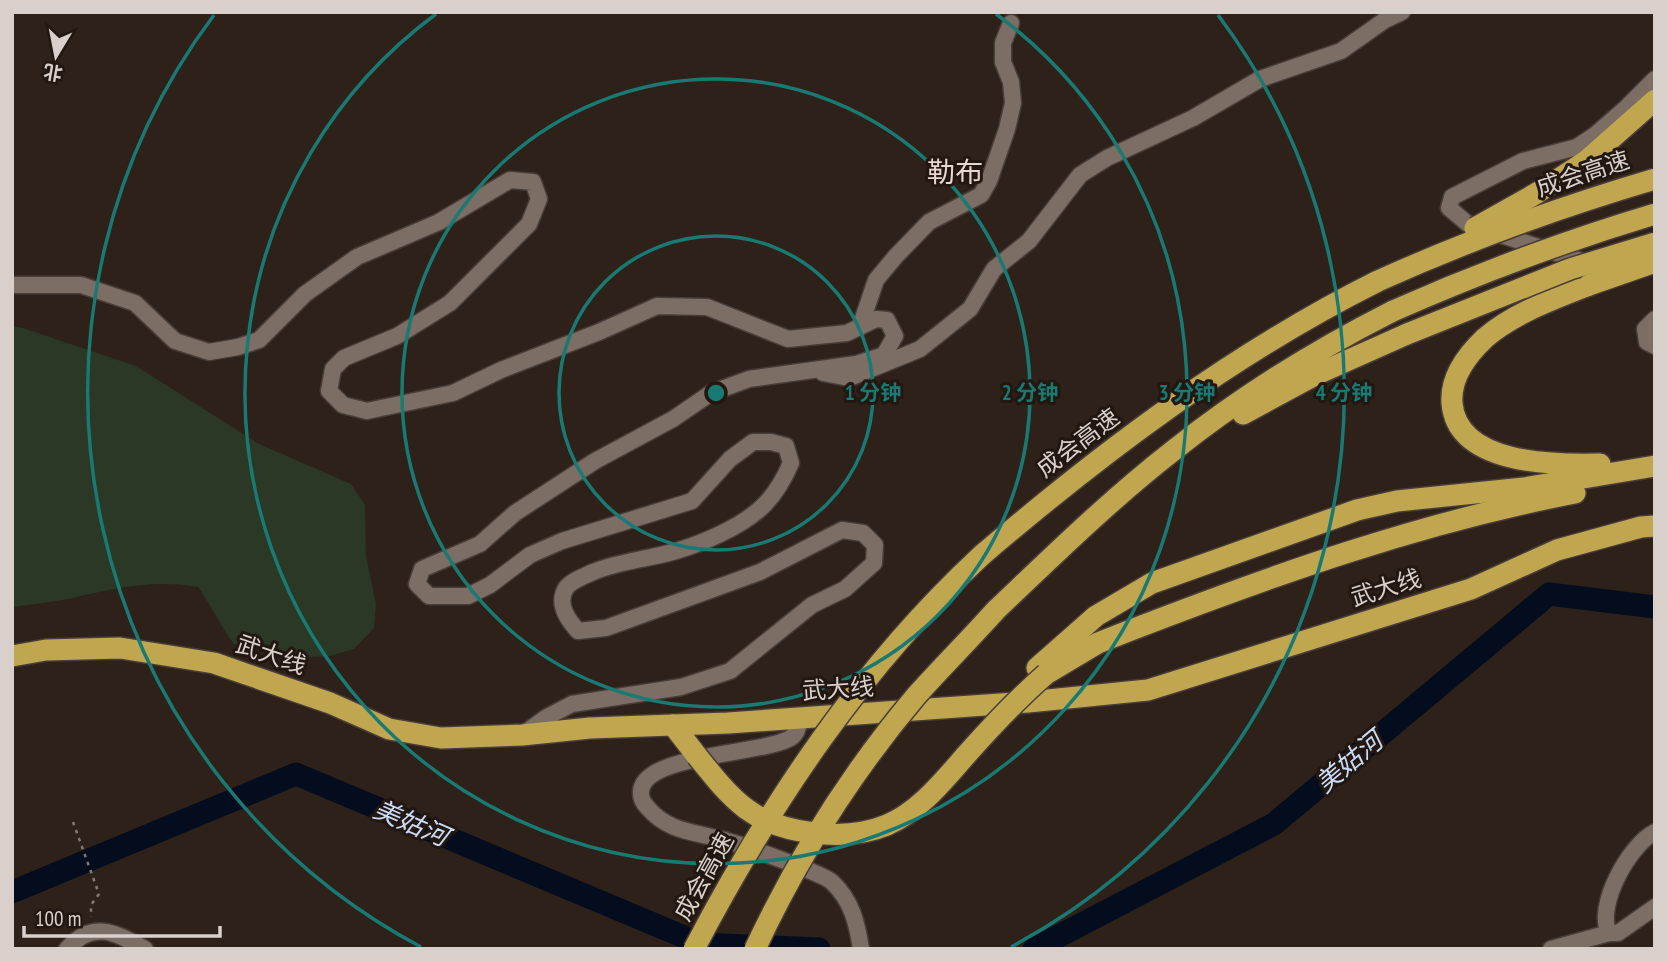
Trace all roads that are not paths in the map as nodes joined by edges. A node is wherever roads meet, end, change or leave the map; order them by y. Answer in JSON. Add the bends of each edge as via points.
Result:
{"nodes":[{"id":1,"x":1402,"y":12,"type":"edge"},
{"id":2,"x":1011,"y":23,"type":"dead end"},
{"id":3,"x":1655,"y":79,"type":"edge"},
{"id":4,"x":1655,"y":100,"type":"edge"},
{"id":5,"x":1655,"y":179,"type":"edge"},
{"id":6,"x":1655,"y":214,"type":"edge"},
{"id":7,"x":1655,"y":243,"type":"edge"},
{"id":8,"x":1655,"y":263,"type":"edge"},
{"id":9,"x":1388,"y":276,"type":"junction"},
{"id":10,"x":12,"y":285,"type":"edge"},
{"id":11,"x":1655,"y":319,"type":"edge"},
{"id":12,"x":860,"y":327,"type":"junction"},
{"id":13,"x":1655,"y":346,"type":"edge"},
{"id":14,"x":813,"y":371,"type":"junction"},
{"id":15,"x":1655,"y":464,"type":"edge"},
{"id":16,"x":1655,"y":481,"type":"edge"},
{"id":17,"x":1116,"y":499,"type":"junction"},
{"id":18,"x":1655,"y":526,"type":"edge"},
{"id":19,"x":12,"y":656,"type":"edge"},
{"id":20,"x":1042,"y":671,"type":"junction"},
{"id":21,"x":798,"y":718,"type":"junction"},
{"id":22,"x":673,"y":725,"type":"junction"},
{"id":23,"x":522,"y":735,"type":"junction"},
{"id":24,"x":1655,"y":832,"type":"edge"},
{"id":25,"x":1655,"y":907,"type":"edge"},
{"id":26,"x":1609,"y":933,"type":"junction"},
{"id":27,"x":67,"y":949,"type":"edge"},
{"id":28,"x":145,"y":949,"type":"edge"},
{"id":29,"x":694,"y":949,"type":"edge"},
{"id":30,"x":755,"y":949,"type":"edge"},
{"id":31,"x":861,"y":949,"type":"edge"},
{"id":32,"x":1550,"y":949,"type":"edge"}],
"edges":[{"from":1,"to":14,"type":"street","via":[[1341,51],[1260,79],[1080,175],[1029,241],[995,270],[970,309],[920,349],[849,378]]},
{"from":2,"to":12,"type":"street","via":[[1003,43],[1003,62],[1013,103],[989,181],[981,195],[929,222],[895,256],[876,280]]},
{"from":3,"to":8,"type":"street","via":[[1577,147],[1523,161],[1452,197],[1449,208],[1468,224],[1602,268],[1636,273]]},
{"from":4,"to":9,"type":"highway","bridge":true,"via":[[1586,161]]},
{"from":5,"to":9,"type":"highway","name":"成会高速","bridge":true,"via":[[1566,205]]},
{"from":6,"to":17,"type":"highway","bridge":true,"via":[[1564,242],[1393,311],[1286,370],[1174,450]]},
{"from":7,"to":17,"type":"highway","bridge":true,"via":[[1570,269],[1315,375],[1197,440]]},
{"from":8,"to":15,"type":"highway","bridge":true,"via":[[1528,311],[1486,337],[1470,354],[1452,388],[1452,407],[1467,436],[1507,456],[1558,464]]},
{"from":9,"to":29,"type":"highway","name":"成会高速","bridge":true,"via":[[1297,323],[1202,384],[1056,492],[951,584],[797,772]]},
{"from":10,"to":12,"type":"street","via":[[81,285],[135,303],[174,341],[209,352],[238,347],[259,340],[304,294],[357,257],[439,222],[510,180],[533,182],[539,199],[529,224],[450,303],[397,336],[344,358],[333,369],[329,391],[343,405],[368,411],[453,393],[657,306],[707,307],[788,340],[847,333]]},
{"from":11,"to":13,"type":"street","via":[[1645,330],[1647,342]]},
{"from":12,"to":14,"type":"street","via":[[876,319],[887,320],[895,336],[884,355]]},
{"from":14,"to":23,"type":"street","via":[[749,379],[711,393],[673,419],[594,460],[515,513],[480,544],[422,569],[417,584],[429,596],[468,596],[551,546],[692,501],[730,459],[753,442],[786,446],[791,463],[761,508],[721,533],[677,551],[577,579],[566,589],[562,604],[565,616],[578,631],[606,628],[760,572],[842,530],[863,533],[875,545],[874,563],[865,573],[812,605],[730,671],[681,687],[572,704]]},
{"from":15,"to":20,"type":"highway","via":[[1524,488],[1397,501],[1357,510],[1152,583],[1096,617]]},
{"from":16,"to":20,"type":"highway","via":[[1527,502],[1412,532],[1144,625]]},
{"from":17,"to":30,"type":"highway","bridge":true,"via":[[996,610],[917,696],[862,767],[801,860]]},
{"from":18,"to":21,"type":"highway","name":"武大线","via":[[1558,550],[1471,589],[1148,690]]},
{"from":19,"to":23,"type":"highway","name":"武大线","via":[[120,648],[214,663],[330,703],[389,729],[441,737]]},
{"from":20,"to":22,"type":"highway","bridge":true,"via":[[914,808],[888,825],[851,834],[786,828],[753,815],[734,800]]},
{"from":21,"to":22,"type":"highway","name":"武大线"},
{"from":21,"to":31,"type":"street","via":[[794,736],[780,742],[654,772],[640,796],[657,819],[675,829],[723,840],[830,880],[856,918]]},
{"from":22,"to":23,"type":"highway","name":"武大线"},
{"from":24,"to":26,"type":"street","via":[[1643,837],[1613,885],[1605,913]]},
{"from":25,"to":26,"type":"street","via":[[1618,933]]},
{"from":26,"to":32,"type":"street"},
{"from":27,"to":28,"type":"street","via":[[96,929],[117,933]]}]}
